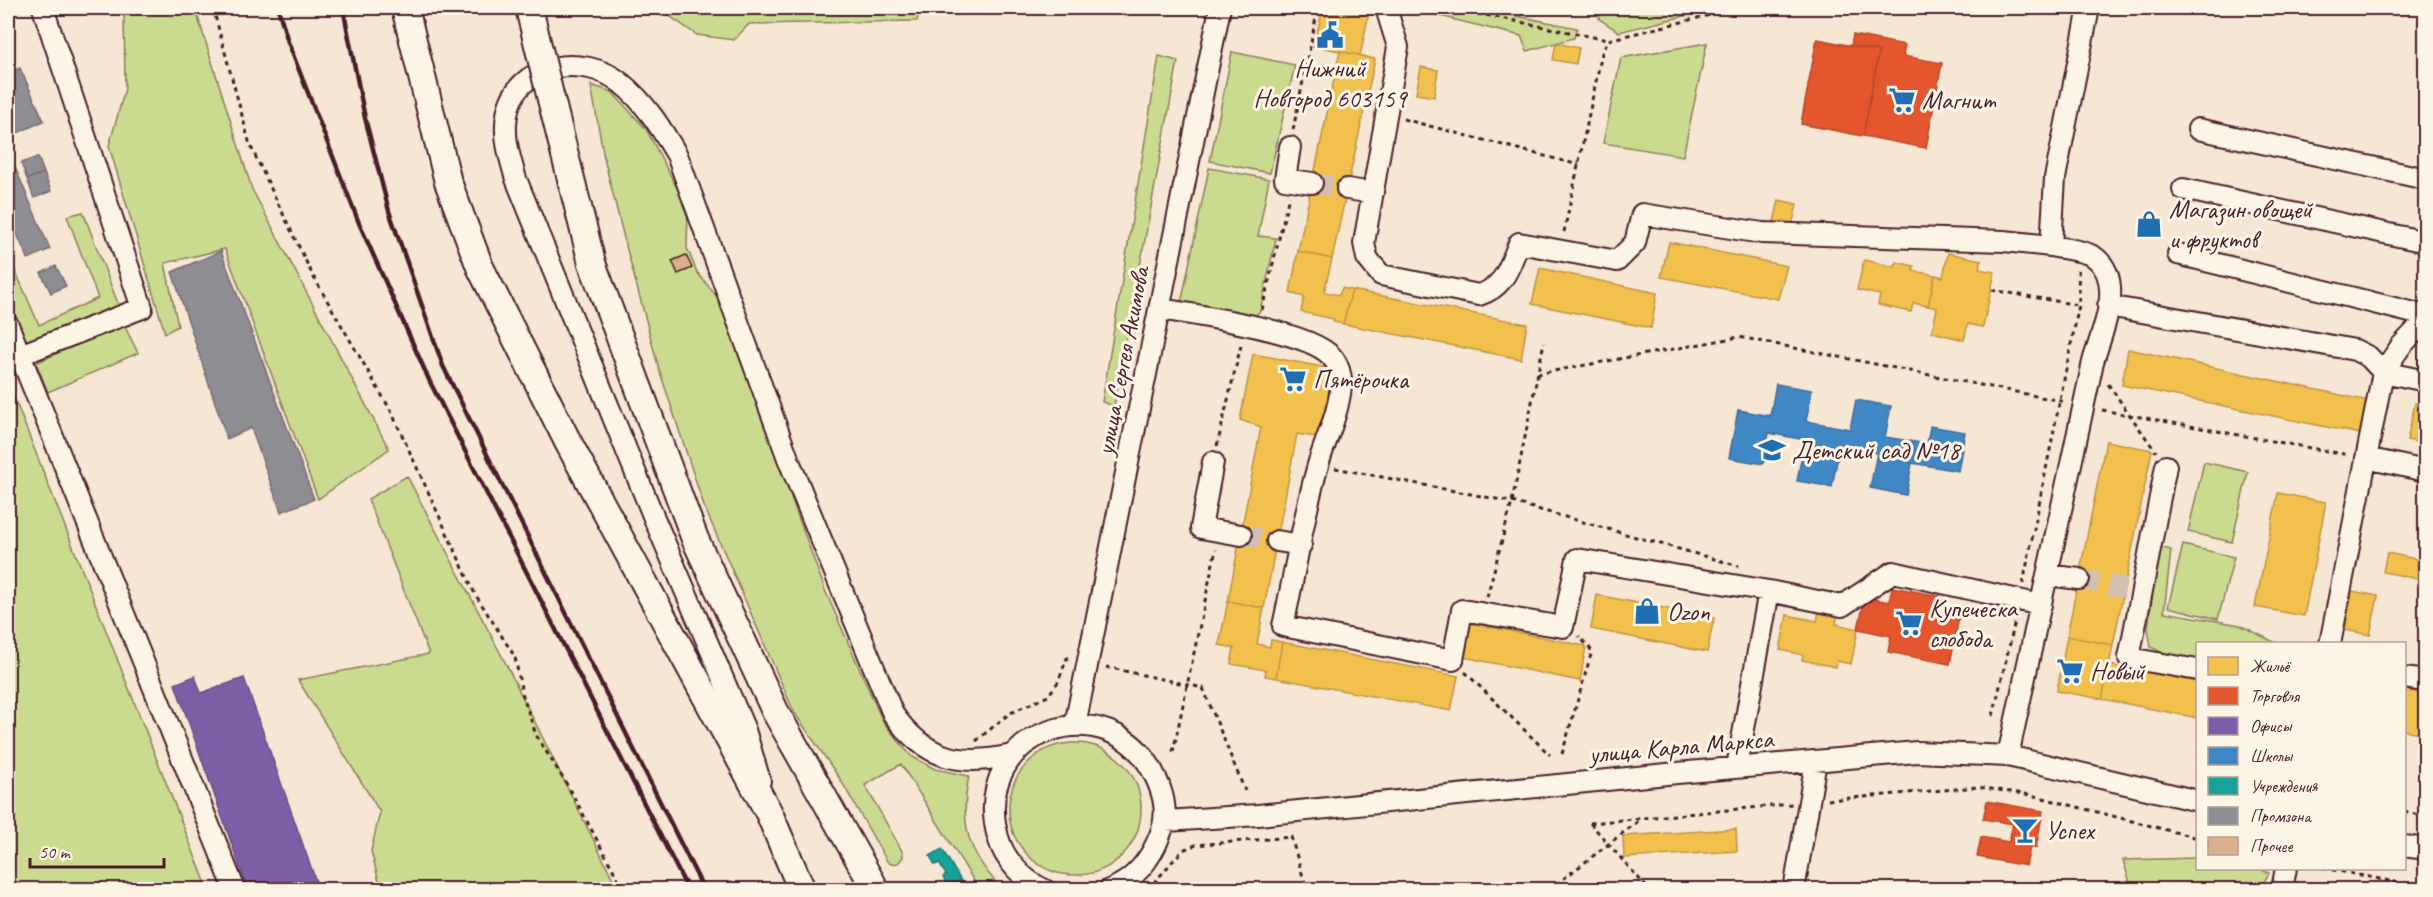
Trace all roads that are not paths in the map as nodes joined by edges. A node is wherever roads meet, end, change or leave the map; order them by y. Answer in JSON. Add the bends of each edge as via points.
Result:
{"nodes":[{"id":1,"x":43,"y":8,"type":"edge"},
{"id":2,"x":405,"y":8,"type":"edge"},
{"id":3,"x":529,"y":8,"type":"edge"},
{"id":4,"x":1220,"y":8,"type":"edge"},
{"id":5,"x":1386,"y":8,"type":"edge"},
{"id":6,"x":2089,"y":8,"type":"edge"},
{"id":7,"x":2199,"y":129,"type":"dead end"},
{"id":8,"x":1290,"y":147,"type":"road end"},
{"id":9,"x":2426,"y":179,"type":"edge"},
{"id":10,"x":1303,"y":182,"type":"tunnel mouth"},
{"id":11,"x":1347,"y":189,"type":"tunnel mouth"},
{"id":12,"x":2182,"y":189,"type":"dead end"},
{"id":13,"x":1373,"y":193,"type":"junction"},
{"id":14,"x":2426,"y":242,"type":"edge"},
{"id":15,"x":2051,"y":246,"type":"junction"},
{"id":16,"x":2178,"y":254,"type":"dead end"},
{"id":17,"x":2108,"y":306,"type":"junction"},
{"id":18,"x":1160,"y":309,"type":"junction"},
{"id":19,"x":2426,"y":318,"type":"edge"},
{"id":20,"x":8,"y":325,"type":"edge"},
{"id":21,"x":20,"y":355,"type":"junction"},
{"id":22,"x":2383,"y":372,"type":"junction"},
{"id":23,"x":2426,"y":381,"type":"edge"},
{"id":24,"x":2366,"y":458,"type":"junction"},
{"id":25,"x":1213,"y":462,"type":"road end"},
{"id":26,"x":2166,"y":466,"type":"road end"},
{"id":27,"x":2426,"y":471,"type":"edge"},
{"id":28,"x":1241,"y":535,"type":"tunnel mouth"},
{"id":29,"x":1277,"y":541,"type":"tunnel mouth"},
{"id":30,"x":1301,"y":545,"type":"junction"},
{"id":31,"x":2048,"y":574,"type":"junction"},
{"id":32,"x":2079,"y":579,"type":"tunnel mouth"},
{"id":33,"x":1768,"y":591,"type":"junction"},
{"id":34,"x":2041,"y":605,"type":"junction"},
{"id":35,"x":2330,"y":642,"type":"edge"},
{"id":36,"x":2196,"y":670,"type":"edge"},
{"id":37,"x":2406,"y":678,"type":"edge"},
{"id":38,"x":2426,"y":681,"type":"edge"},
{"id":39,"x":1075,"y":725,"type":"junction"},
{"id":40,"x":1012,"y":755,"type":"junction"},
{"id":41,"x":2008,"y":756,"type":"junction"},
{"id":42,"x":1816,"y":761,"type":"junction"},
{"id":43,"x":1737,"y":767,"type":"junction"},
{"id":44,"x":2196,"y":801,"type":"edge"},
{"id":45,"x":769,"y":813,"type":"junction"},
{"id":46,"x":1166,"y":820,"type":"junction"},
{"id":47,"x":2406,"y":846,"type":"edge"},
{"id":48,"x":2426,"y":849,"type":"edge"},
{"id":49,"x":2286,"y":870,"type":"edge"},
{"id":50,"x":235,"y":890,"type":"edge"},
{"id":51,"x":802,"y":890,"type":"edge"},
{"id":52,"x":876,"y":890,"type":"edge"},
{"id":53,"x":1045,"y":890,"type":"edge"},
{"id":54,"x":1108,"y":890,"type":"edge"},
{"id":55,"x":1794,"y":890,"type":"edge"},
{"id":56,"x":2282,"y":890,"type":"edge"}],
"edges":[{"from":1,"to":21,"type":"street","via":[[142,308]]},
{"from":2,"to":45,"type":"main road","via":[[448,182],[480,267],[579,463]]},
{"from":3,"to":52,"type":"main road","bridge":true,"via":[[592,263],[695,539],[775,711]]},
{"from":4,"to":18,"type":"street","name":"улица Сергея Акимова"},
{"from":5,"to":13,"type":"street","via":[[1398,47]]},
{"from":6,"to":15,"type":"street","via":[[2055,178]]},
{"from":7,"to":9,"type":"street"},
{"from":8,"to":10,"type":"street","via":[[1285,179]]},
{"from":11,"to":13,"type":"street"},
{"from":12,"to":14,"type":"street"},
{"from":13,"to":15,"type":"street","via":[[1364,243],[1367,258],[1381,275],[1479,295],[1503,282],[1519,243],[1617,261],[1635,243],[1642,214],[1762,233]]},
{"from":15,"to":17,"type":"street","via":[[2095,257],[2110,287]]},
{"from":16,"to":19,"type":"street"},
{"from":17,"to":22,"type":"street","via":[[2355,350],[2369,357]]},
{"from":17,"to":31,"type":"street"},
{"from":18,"to":30,"type":"street","via":[[1295,337],[1333,357],[1341,384],[1332,427],[1318,464]]},
{"from":18,"to":39,"type":"street","name":"улица Сергея Акимова"},
{"from":19,"to":22,"type":"street"},
{"from":20,"to":21,"type":"street"},
{"from":21,"to":50,"type":"street"},
{"from":22,"to":23,"type":"street"},
{"from":22,"to":24,"type":"street"},
{"from":24,"to":27,"type":"street"},
{"from":24,"to":35,"type":"street"},
{"from":25,"to":28,"type":"street","via":[[1201,528]]},
{"from":26,"to":36,"type":"street","via":[[2133,590],[2129,657]]},
{"from":29,"to":30,"type":"street"},
{"from":30,"to":33,"type":"street","via":[[1284,626],[1453,660],[1462,610],[1563,627],[1577,559]]},
{"from":31,"to":32,"type":"street"},
{"from":31,"to":34,"type":"street"},
{"from":33,"to":34,"type":"street","via":[[1842,606],[1893,572]]},
{"from":33,"to":43,"type":"street"},
{"from":34,"to":41,"type":"street"},
{"from":37,"to":38,"type":"street"},
{"from":39,"to":40,"type":"street","via":[[1048,731]]},
{"from":39,"to":46,"type":"street","via":[[1104,730],[1130,743],[1149,764],[1161,790]]},
{"from":40,"to":45,"type":"street","via":[[982,762],[954,759],[916,741],[893,714],[789,461],[677,155],[651,112],[620,82],[590,66],[561,66],[534,74],[515,90],[507,115],[507,148],[516,179],[649,507],[746,730]]},
{"from":40,"to":53,"type":"street","via":[[995,792],[993,819],[1000,846],[1016,870]]},
{"from":41,"to":42,"type":"street","name":"улица Карла Маркса","via":[[1917,752]]},
{"from":41,"to":44,"type":"street","name":"улица Карла Маркса"},
{"from":42,"to":43,"type":"street","name":"улица Карла Маркса"},
{"from":42,"to":55,"type":"street"},
{"from":43,"to":46,"type":"street","name":"улица Карла Маркса","via":[[1270,814]]},
{"from":45,"to":51,"type":"main road"},
{"from":46,"to":54,"type":"street","via":[[1141,869]]},
{"from":47,"to":48,"type":"street"},
{"from":49,"to":56,"type":"street"}]}
